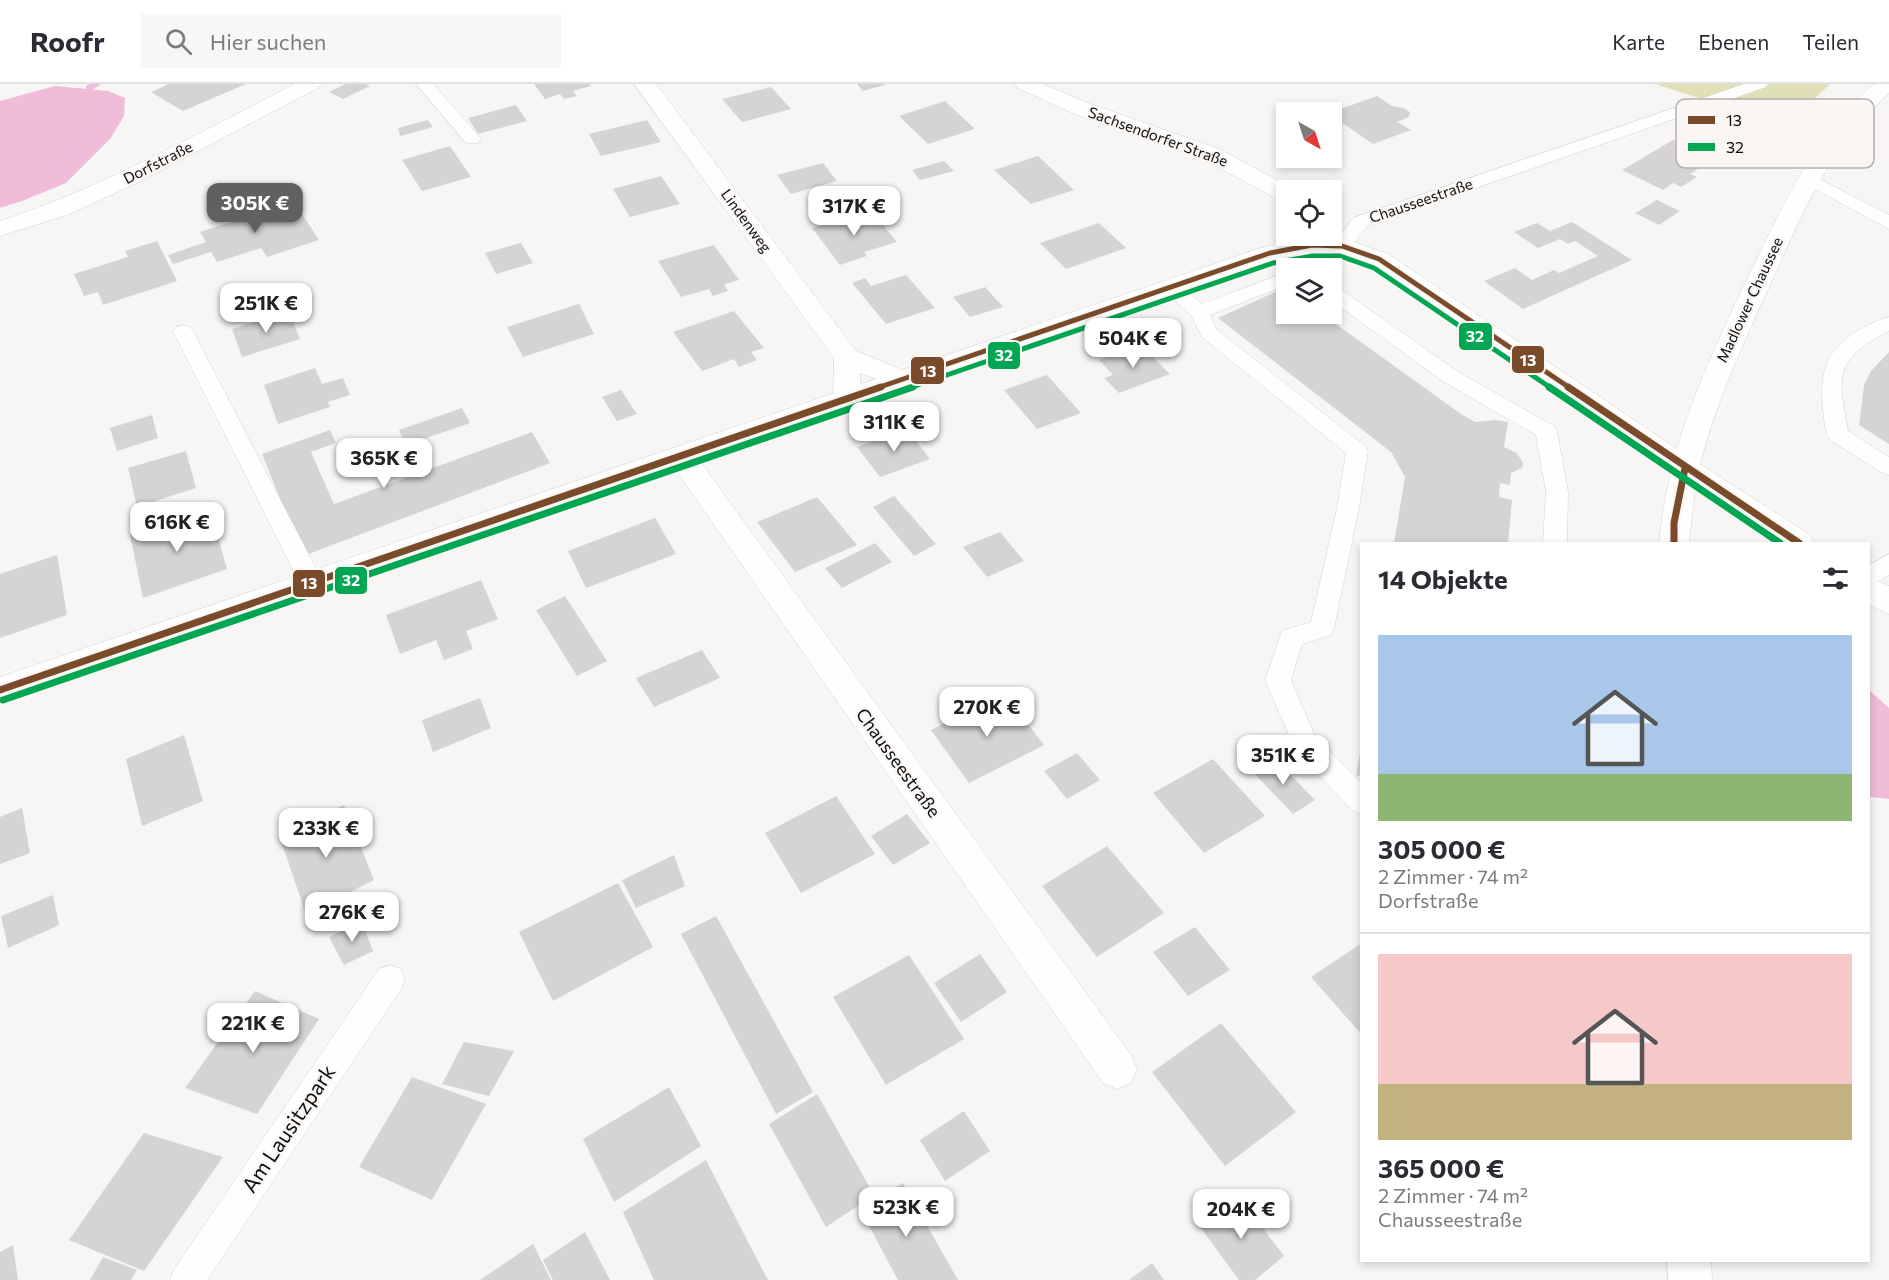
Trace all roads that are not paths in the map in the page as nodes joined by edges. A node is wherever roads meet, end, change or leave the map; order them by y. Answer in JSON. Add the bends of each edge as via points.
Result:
{"nodes":[{"id":1,"x":311,"y":84,"type":"edge"},
{"id":2,"x":424,"y":84,"type":"edge"},
{"id":3,"x":645,"y":84,"type":"edge"},
{"id":4,"x":1025,"y":84,"type":"edge"},
{"id":5,"x":1760,"y":84,"type":"edge"},
{"id":6,"x":1886,"y":84,"type":"edge"},
{"id":7,"x":1717,"y":99,"type":"edge"},
{"id":8,"x":1870,"y":99,"type":"edge"},
{"id":9,"x":1676,"y":113,"type":"edge"},
{"id":10,"x":472,"y":139,"type":"dead end"},
{"id":11,"x":1815,"y":168,"type":"edge"},
{"id":12,"x":1808,"y":178,"type":"junction"},
{"id":13,"x":1276,"y":189,"type":"edge"},
{"id":14,"x":1889,"y":224,"type":"edge"},
{"id":15,"x":0,"y":230,"type":"edge"},
{"id":16,"x":1342,"y":237,"type":"edge"},
{"id":17,"x":1342,"y":243,"type":"edge"},
{"id":18,"x":1303,"y":246,"type":"edge"},
{"id":19,"x":1276,"y":282,"type":"edge"},
{"id":20,"x":1169,"y":287,"type":"junction"},
{"id":21,"x":1342,"y":299,"type":"edge"},
{"id":22,"x":1199,"y":312,"type":"junction"},
{"id":23,"x":1889,"y":323,"type":"edge"},
{"id":24,"x":183,"y":331,"type":"dead end"},
{"id":25,"x":847,"y":357,"type":"junction"},
{"id":26,"x":900,"y":379,"type":"junction"},
{"id":27,"x":847,"y":397,"type":"junction"},
{"id":28,"x":681,"y":456,"type":"junction"},
{"id":29,"x":1889,"y":467,"type":"edge"},
{"id":30,"x":1685,"y":468,"type":"junction"},
{"id":31,"x":1555,"y":542,"type":"edge"},
{"id":32,"x":1674,"y":542,"type":"edge"},
{"id":33,"x":1797,"y":542,"type":"edge"},
{"id":34,"x":1889,"y":563,"type":"edge"},
{"id":35,"x":1870,"y":576,"type":"edge"},
{"id":36,"x":312,"y":584,"type":"junction"},
{"id":37,"x":1870,"y":590,"type":"edge"},
{"id":38,"x":1870,"y":596,"type":"edge"},
{"id":39,"x":1889,"y":603,"type":"edge"},
{"id":40,"x":0,"y":690,"type":"edge"},
{"id":41,"x":1360,"y":800,"type":"edge"},
{"id":42,"x":390,"y":979,"type":"dead end"},
{"id":43,"x":1117,"y":1069,"type":"dead end"},
{"id":44,"x":1689,"y":1262,"type":"edge"},
{"id":45,"x":187,"y":1280,"type":"edge"},
{"id":46,"x":1690,"y":1280,"type":"edge"}],
"edges":[{"from":1,"to":15,"type":"street","name":"Dorfstraße","via":[[127,179],[58,210]]},
{"from":2,"to":10,"type":"lane"},
{"from":3,"to":25,"type":"street","name":"Lindenweg"},
{"from":4,"to":13,"type":"street","name":"Sachsendorfer Straße","via":[[1080,108],[1211,154]]},
{"from":5,"to":7,"type":"lane","name":"Chausseestraße"},
{"from":6,"to":8,"type":"street","name":"Madlower Chaussee"},
{"from":9,"to":16,"type":"lane","name":"Chausseestraße","via":[[1360,222]]},
{"from":11,"to":12,"type":"street","name":"Madlower Chaussee"},
{"from":12,"to":14,"type":"lane"},
{"from":12,"to":30,"type":"street","name":"Madlower Chaussee","via":[[1713,378]]},
{"from":17,"to":30,"type":"street","via":[[1380,259]]},
{"from":18,"to":20,"type":"street"},
{"from":19,"to":22,"type":"lane"},
{"from":20,"to":22,"type":"lane"},
{"from":20,"to":26,"type":"street"},
{"from":21,"to":31,"type":"lane","via":[[1451,377],[1546,432],[1557,492]]},
{"from":22,"to":41,"type":"lane","via":[[1209,333],[1357,451],[1322,628],[1291,638],[1278,680],[1305,743]]},
{"from":23,"to":29,"type":"lane","via":[[1861,338],[1838,357],[1832,404],[1838,435]]},
{"from":24,"to":36,"type":"lane"},
{"from":25,"to":26,"type":"street"},
{"from":25,"to":27,"type":"street"},
{"from":26,"to":27,"type":"street"},
{"from":27,"to":28,"type":"street"},
{"from":28,"to":36,"type":"street"},
{"from":28,"to":43,"type":"street","name":"Chausseestraße"},
{"from":30,"to":32,"type":"street","name":"Madlower Chaussee"},
{"from":30,"to":33,"type":"street"},
{"from":34,"to":35,"type":"lane"},
{"from":36,"to":40,"type":"street"},
{"from":37,"to":39,"type":"street"},
{"from":38,"to":39,"type":"street"},
{"from":42,"to":45,"type":"lane","name":"Am Lausitzpark"},
{"from":44,"to":46,"type":"street"}]}
